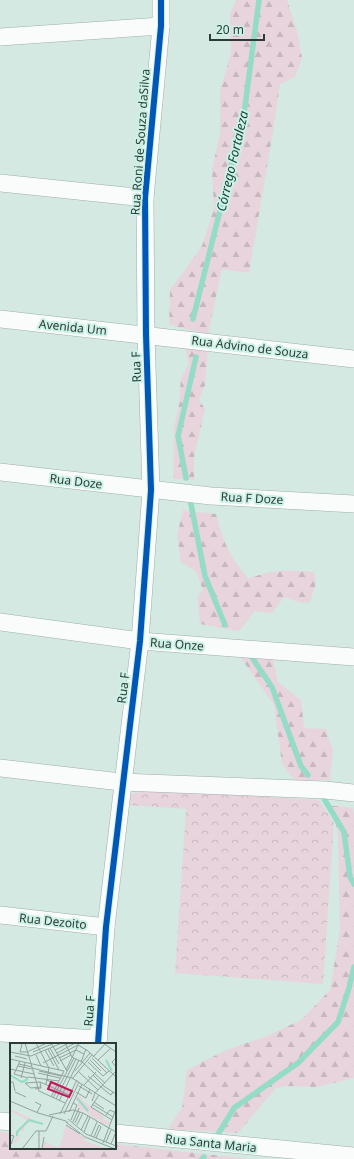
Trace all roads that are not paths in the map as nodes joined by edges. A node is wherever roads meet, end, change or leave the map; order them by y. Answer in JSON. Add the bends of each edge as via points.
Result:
{"nodes":[{"id":1,"x":161,"y":0,"type":"edge"},
{"id":2,"x":161,"y":26,"type":"junction"},
{"id":3,"x":0,"y":37,"type":"edge"},
{"id":4,"x":0,"y":183,"type":"edge"},
{"id":5,"x":145,"y":198,"type":"junction"},
{"id":6,"x":0,"y":319,"type":"edge"},
{"id":7,"x":146,"y":334,"type":"junction"},
{"id":8,"x":354,"y":359,"type":"edge"},
{"id":9,"x":0,"y":472,"type":"edge"},
{"id":10,"x":151,"y":490,"type":"junction"},
{"id":11,"x":354,"y":504,"type":"edge"},
{"id":12,"x":0,"y":622,"type":"edge"},
{"id":13,"x":140,"y":641,"type":"junction"},
{"id":14,"x":354,"y":657,"type":"edge"},
{"id":15,"x":0,"y":768,"type":"edge"},
{"id":16,"x":122,"y":782,"type":"junction"},
{"id":17,"x":354,"y":793,"type":"edge"},
{"id":18,"x":0,"y":915,"type":"edge"},
{"id":19,"x":106,"y":927,"type":"junction"},
{"id":20,"x":0,"y":1033,"type":"edge"},
{"id":21,"x":98,"y":1042,"type":"edge"},
{"id":22,"x":0,"y":1121,"type":"edge"},
{"id":23,"x":10,"y":1122,"type":"edge"},
{"id":24,"x":116,"y":1133,"type":"edge"},
{"id":25,"x":354,"y":1156,"type":"edge"}],
"edges":[{"from":1,"to":2,"type":"street","name":"Rua Roni de Souza daSilva"},
{"from":2,"to":3,"type":"street"},
{"from":2,"to":5,"type":"street","name":"Rua Roni de Souza daSilva"},
{"from":4,"to":5,"type":"street"},
{"from":5,"to":7,"type":"street","name":"Rua Roni de Souza daSilva"},
{"from":6,"to":7,"type":"street","name":"Avenida Um"},
{"from":7,"to":8,"type":"street","name":"Rua Advino de Souza"},
{"from":7,"to":10,"type":"street","name":"Rua F"},
{"from":9,"to":10,"type":"street","name":"Rua Doze"},
{"from":10,"to":11,"type":"street","name":"Rua F Doze"},
{"from":10,"to":13,"type":"street","name":"Rua F"},
{"from":12,"to":13,"type":"street","name":"Rua Onze"},
{"from":13,"to":14,"type":"street","name":"Rua Onze"},
{"from":13,"to":16,"type":"street","name":"Rua F"},
{"from":15,"to":16,"type":"street"},
{"from":16,"to":17,"type":"street"},
{"from":16,"to":19,"type":"street","name":"Rua F"},
{"from":18,"to":19,"type":"street","name":"Rua Dezoito"},
{"from":19,"to":21,"type":"street","name":"Rua F"},
{"from":20,"to":21,"type":"street"},
{"from":22,"to":23,"type":"street"},
{"from":24,"to":25,"type":"street","name":"Rua Santa Maria"}]}
